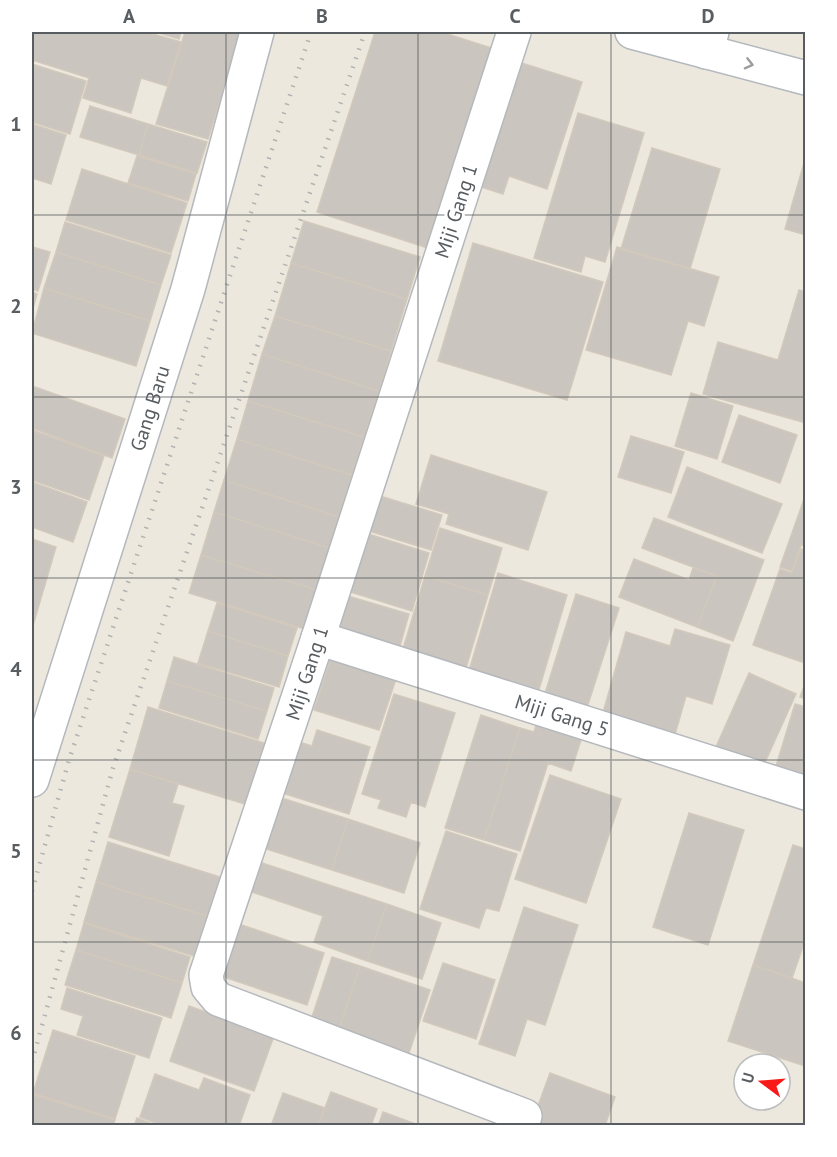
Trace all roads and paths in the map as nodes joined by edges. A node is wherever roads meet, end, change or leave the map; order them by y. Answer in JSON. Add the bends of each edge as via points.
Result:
{"nodes":[{"id":1,"x":256,"y":32,"type":"edge"},
{"id":2,"x":514,"y":32,"type":"edge"},
{"id":3,"x":632,"y":32,"type":"edge"},
{"id":4,"x":709,"y":42,"type":"edge"},
{"id":5,"x":806,"y":78,"type":"edge"},
{"id":6,"x":318,"y":638,"type":"junction"},
{"id":7,"x":32,"y":780,"type":"edge"},
{"id":8,"x":806,"y":793,"type":"edge"},
{"id":9,"x":523,"y":1120,"type":"edge"}],
"edges":[{"from":1,"to":7,"type":"street","name":"Gang Baru","via":[[188,289]]},
{"from":2,"to":6,"type":"street","name":"Miji Gang 1"},
{"from":3,"to":4,"type":"street"},
{"from":4,"to":5,"type":"street","one_way":true},
{"from":6,"to":8,"type":"street","name":"Miji Gang 5"},
{"from":6,"to":9,"type":"street","name":"Miji Gang 1","via":[[206,975],[208,987],[218,999]]}]}
